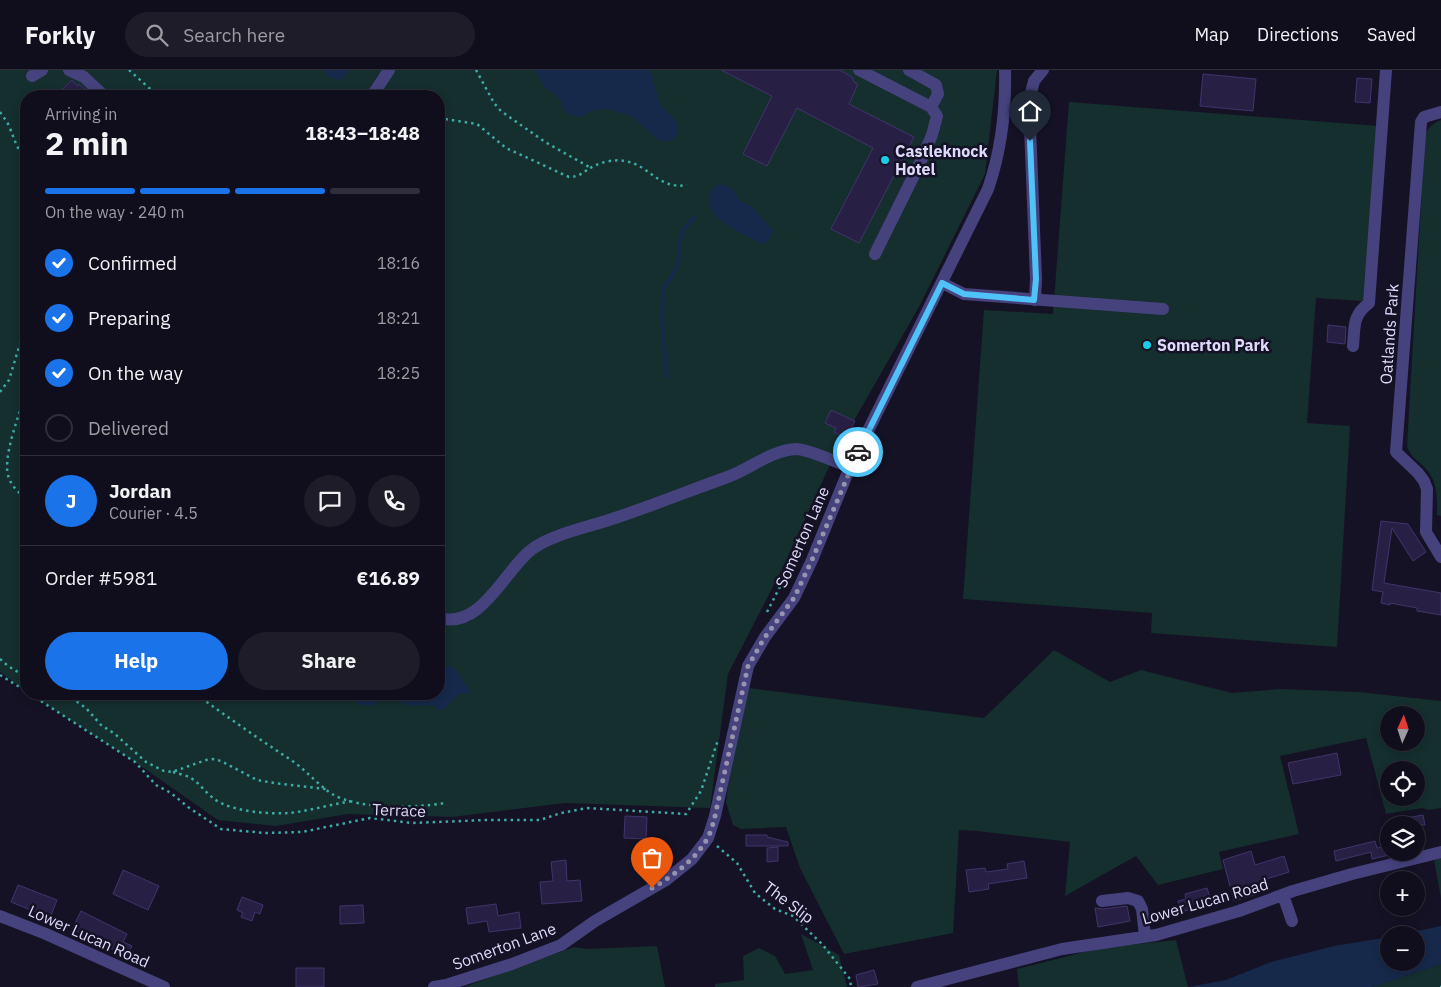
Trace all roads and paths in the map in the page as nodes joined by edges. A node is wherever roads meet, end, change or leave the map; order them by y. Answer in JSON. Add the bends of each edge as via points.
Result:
{"nodes":[{"id":1,"x":69,"y":70,"type":"edge"},
{"id":2,"x":129,"y":70,"type":"edge"},
{"id":3,"x":389,"y":70,"type":"edge"},
{"id":4,"x":476,"y":70,"type":"edge"},
{"id":5,"x":860,"y":70,"type":"edge"},
{"id":6,"x":909,"y":70,"type":"edge"},
{"id":7,"x":1005,"y":70,"type":"edge"},
{"id":8,"x":1043,"y":70,"type":"edge"},
{"id":9,"x":1386,"y":70,"type":"edge"},
{"id":10,"x":98,"y":90,"type":"edge"},
{"id":11,"x":151,"y":90,"type":"edge"},
{"id":12,"x":376,"y":90,"type":"edge"},
{"id":13,"x":931,"y":106,"type":"junction"},
{"id":14,"x":0,"y":112,"type":"edge"},
{"id":15,"x":1441,"y":112,"type":"edge"},
{"id":16,"x":445,"y":119,"type":"edge"},
{"id":17,"x":20,"y":152,"type":"edge"},
{"id":18,"x":591,"y":168,"type":"junction"},
{"id":19,"x":687,"y":185,"type":"dead end"},
{"id":20,"x":875,"y":254,"type":"dead end"},
{"id":21,"x":942,"y":283,"type":"junction"},
{"id":22,"x":1034,"y":300,"type":"junction"},
{"id":23,"x":1163,"y":309,"type":"dead end"},
{"id":24,"x":20,"y":344,"type":"edge"},
{"id":25,"x":1353,"y":346,"type":"dead end"},
{"id":26,"x":0,"y":392,"type":"edge"},
{"id":27,"x":20,"y":413,"type":"edge"},
{"id":28,"x":850,"y":467,"type":"junction"},
{"id":29,"x":20,"y":493,"type":"edge"},
{"id":30,"x":811,"y":527,"type":"dead end"},
{"id":31,"x":1441,"y":557,"type":"edge"},
{"id":32,"x":445,"y":619,"type":"edge"},
{"id":33,"x":763,"y":619,"type":"dead end"},
{"id":34,"x":0,"y":659,"type":"edge"},
{"id":35,"x":20,"y":673,"type":"edge"},
{"id":36,"x":0,"y":675,"type":"edge"},
{"id":37,"x":20,"y":687,"type":"edge"},
{"id":38,"x":39,"y":700,"type":"edge"},
{"id":39,"x":75,"y":700,"type":"edge"},
{"id":40,"x":204,"y":700,"type":"edge"},
{"id":41,"x":721,"y":734,"type":"dead end"},
{"id":42,"x":172,"y":772,"type":"junction"},
{"id":43,"x":326,"y":789,"type":"junction"},
{"id":44,"x":354,"y":801,"type":"junction"},
{"id":45,"x":445,"y":803,"type":"dead end"},
{"id":46,"x":708,"y":838,"type":"junction"},
{"id":47,"x":1441,"y":852,"type":"edge"},
{"id":48,"x":1283,"y":895,"type":"junction"},
{"id":49,"x":1102,"y":901,"type":"dead end"},
{"id":50,"x":0,"y":916,"type":"edge"},
{"id":51,"x":1292,"y":921,"type":"dead end"},
{"id":52,"x":1144,"y":936,"type":"junction"},
{"id":53,"x":164,"y":987,"type":"edge"},
{"id":54,"x":434,"y":987,"type":"edge"},
{"id":55,"x":850,"y":987,"type":"edge"},
{"id":56,"x":917,"y":987,"type":"edge"}],
"edges":[{"from":1,"to":10,"type":"street","via":[[84,77]]},
{"from":2,"to":11,"type":"path"},
{"from":3,"to":12,"type":"street"},
{"from":4,"to":18,"type":"path","via":[[501,111],[545,142]]},
{"from":5,"to":13,"type":"street"},
{"from":6,"to":13,"type":"street","via":[[936,85],[938,94]]},
{"from":7,"to":21,"type":"street","name":"Somerton Lane","via":[[996,167]]},
{"from":8,"to":22,"type":"street","via":[[1034,81],[1028,101],[1036,279]]},
{"from":9,"to":25,"type":"street","via":[[1369,303],[1359,310]]},
{"from":13,"to":20,"type":"street","via":[[937,116],[932,135]]},
{"from":14,"to":17,"type":"path"},
{"from":15,"to":31,"type":"street","name":"Oatlands Park","via":[[1424,117],[1420,122],[1396,452],[1424,481],[1426,532]]},
{"from":16,"to":18,"type":"path","via":[[477,124],[506,148],[569,177],[582,175]]},
{"from":18,"to":19,"type":"path","via":[[601,163],[626,161],[663,183]]},
{"from":21,"to":22,"type":"street","via":[[964,294]]},
{"from":21,"to":28,"type":"street","name":"Somerton Lane"},
{"from":22,"to":23,"type":"street"},
{"from":24,"to":26,"type":"path","via":[[9,380]]},
{"from":27,"to":29,"type":"path","via":[[7,472]]},
{"from":28,"to":32,"type":"street","via":[[797,449],[773,455],[735,474],[543,542],[530,550],[486,601],[470,614],[456,620]]},
{"from":28,"to":46,"type":"street","name":"Somerton Lane","via":[[794,598],[748,666]]},
{"from":30,"to":33,"type":"path"},
{"from":34,"to":35,"type":"path"},
{"from":36,"to":37,"type":"path"},
{"from":38,"to":41,"type":"path","name":"Terrace","via":[[136,762],[156,786],[221,829],[265,833],[302,832],[370,818],[412,823],[540,820],[587,808],[686,814],[701,792]]},
{"from":39,"to":42,"type":"path","via":[[146,762]]},
{"from":40,"to":43,"type":"path","via":[[293,761]]},
{"from":42,"to":43,"type":"path","via":[[213,759],[257,780]]},
{"from":42,"to":44,"type":"path","via":[[192,779],[220,802],[261,812],[289,812]]},
{"from":43,"to":44,"type":"path"},
{"from":44,"to":45,"type":"path","via":[[408,807]]},
{"from":46,"to":54,"type":"street","name":"Somerton Lane","via":[[692,859],[666,880],[595,921],[561,945],[512,964]]},
{"from":46,"to":55,"type":"path","name":"The Slip","via":[[737,863],[756,893],[775,909],[793,916],[822,944],[850,979]]},
{"from":47,"to":48,"type":"street","name":"Lower Lucan Road"},
{"from":48,"to":51,"type":"street"},
{"from":48,"to":52,"type":"street","name":"Lower Lucan Road","via":[[1191,926]]},
{"from":49,"to":52,"type":"street","via":[[1128,898],[1138,901]]},
{"from":50,"to":53,"type":"street","name":"Lower Lucan Road"},
{"from":52,"to":56,"type":"street","name":"Lower Lucan Road","via":[[1059,950]]}]}
